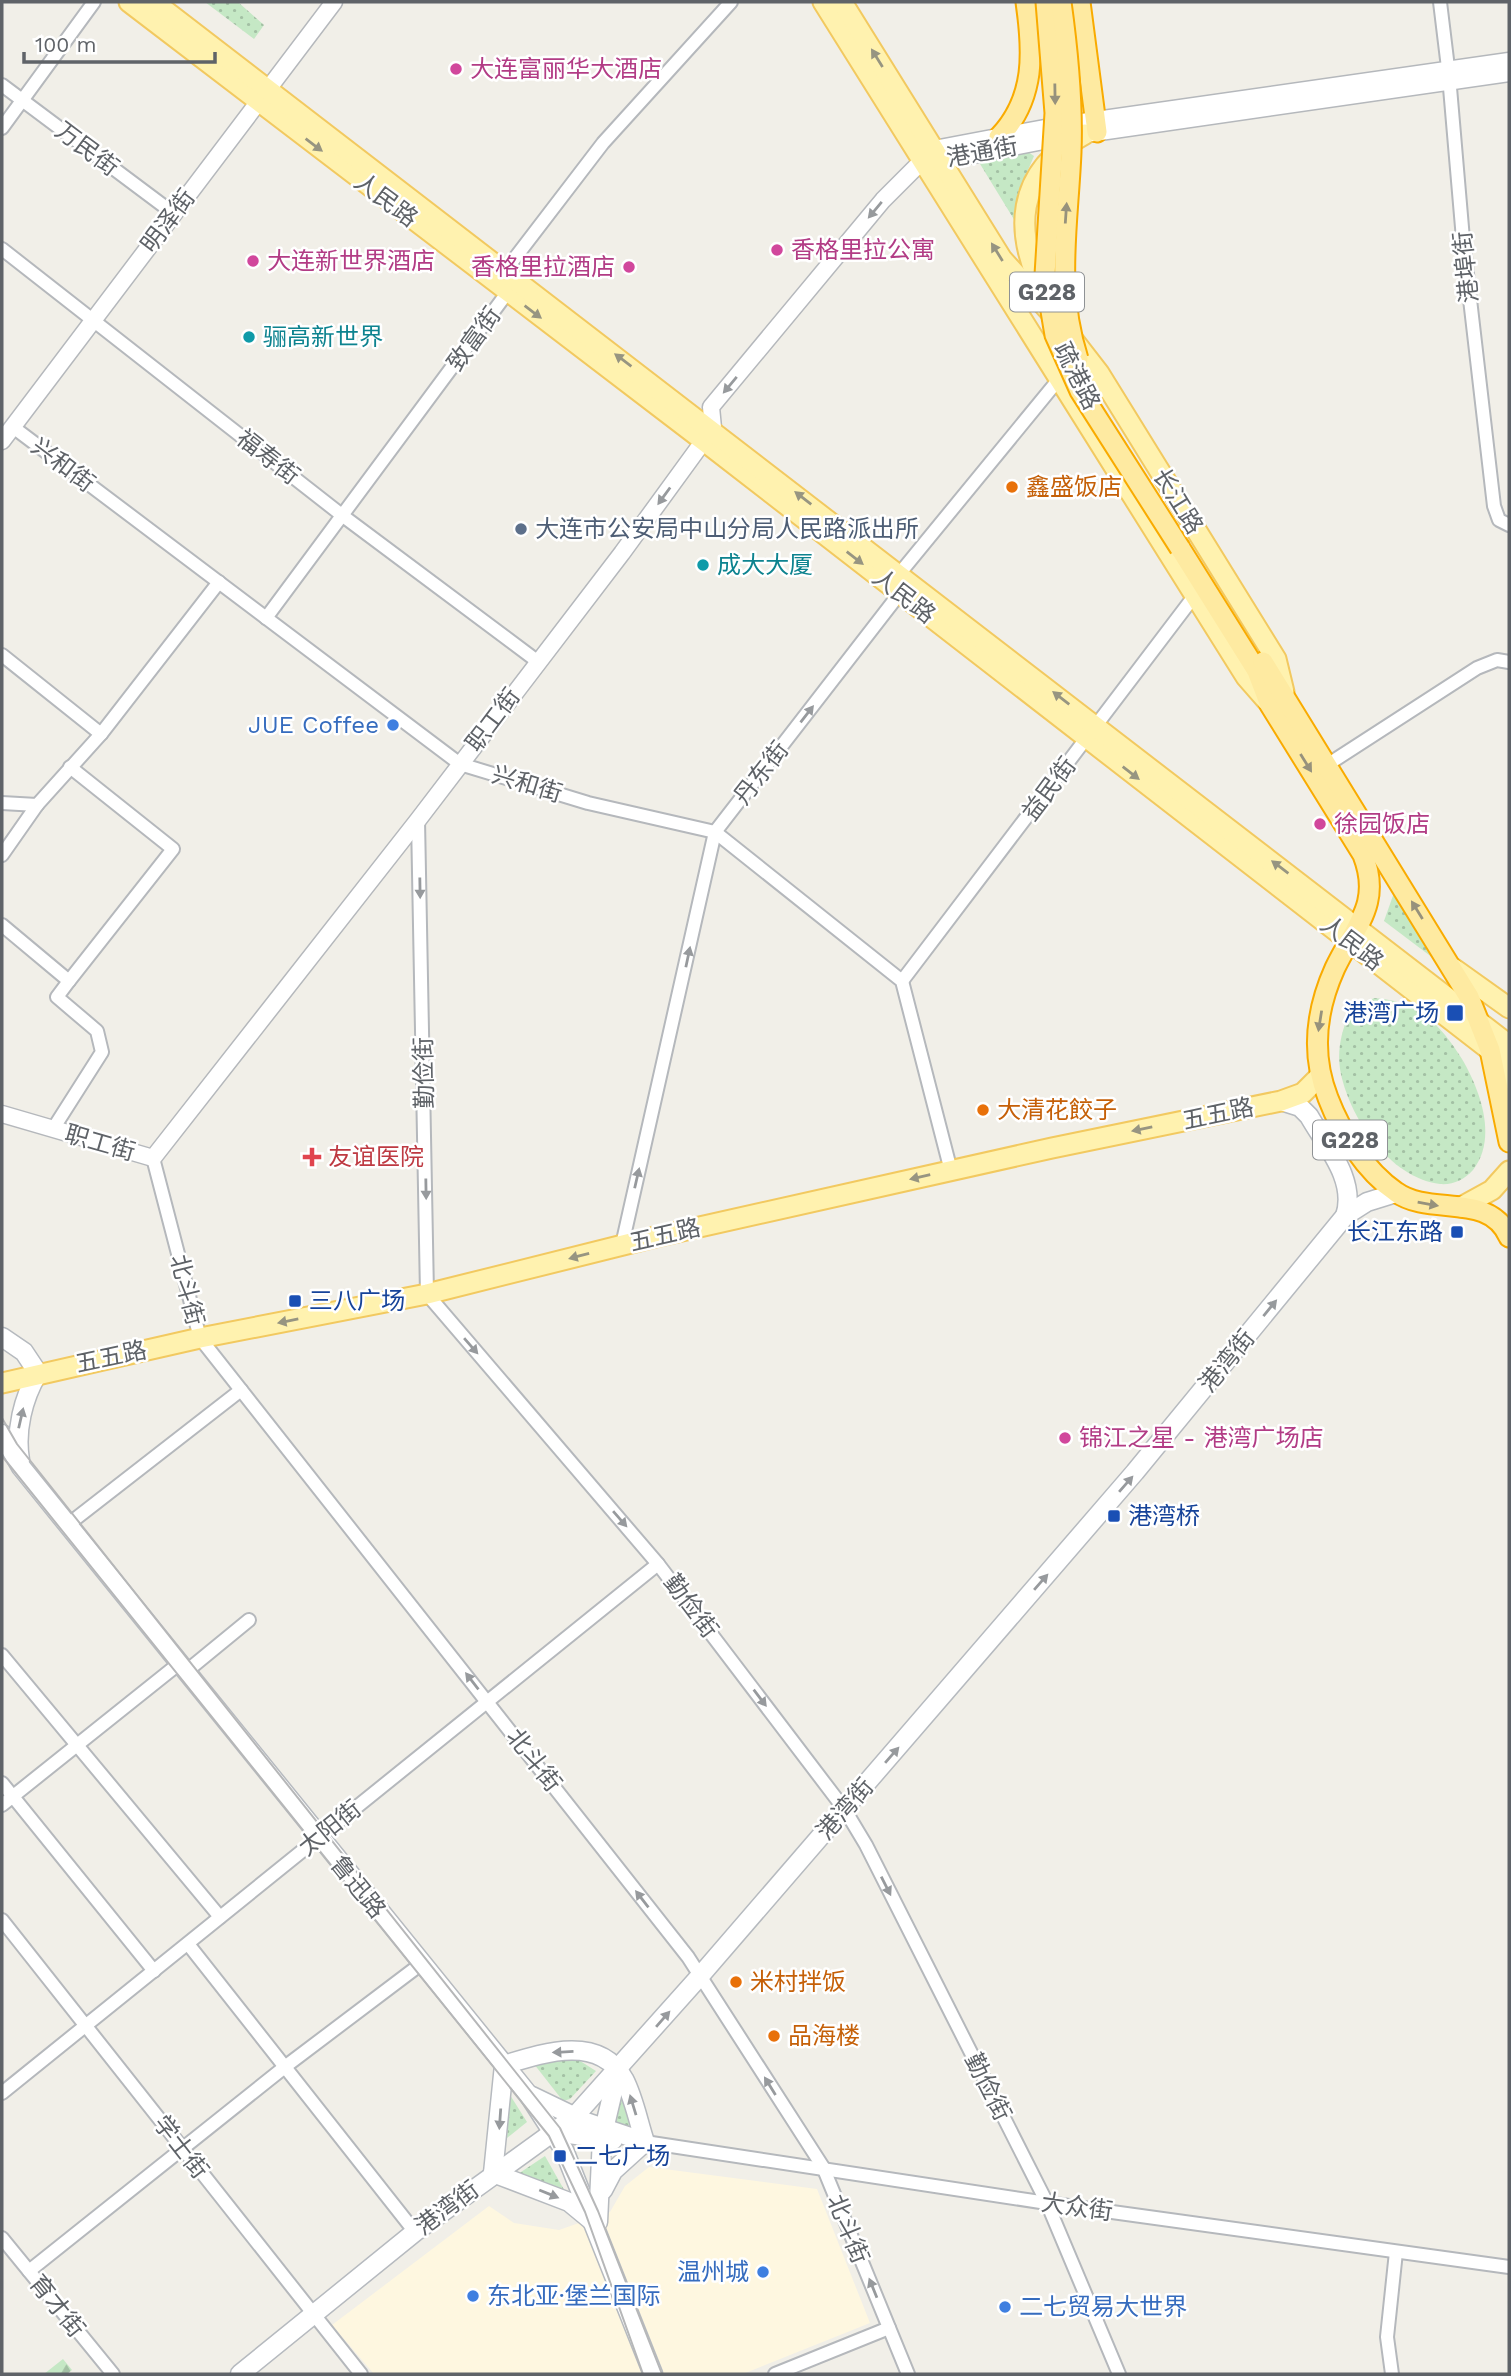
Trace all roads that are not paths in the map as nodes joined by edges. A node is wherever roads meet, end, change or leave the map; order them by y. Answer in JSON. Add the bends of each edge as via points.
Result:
{"nodes":[{"id":1,"x":94,"y":2,"type":"edge"},
{"id":2,"x":129,"y":2,"type":"edge"},
{"id":3,"x":154,"y":2,"type":"edge"},
{"id":4,"x":334,"y":2,"type":"edge"},
{"id":5,"x":731,"y":2,"type":"edge"},
{"id":6,"x":823,"y":2,"type":"edge"},
{"id":7,"x":842,"y":2,"type":"edge"},
{"id":8,"x":1026,"y":2,"type":"edge"},
{"id":9,"x":1046,"y":2,"type":"edge"},
{"id":10,"x":1061,"y":2,"type":"edge"},
{"id":11,"x":1080,"y":2,"type":"edge"},
{"id":12,"x":1440,"y":2,"type":"edge"},
{"id":13,"x":1509,"y":61,"type":"edge"},
{"id":14,"x":1509,"y":73,"type":"edge"},
{"id":15,"x":1449,"y":76,"type":"junction"},
{"id":16,"x":2,"y":85,"type":"edge"},
{"id":17,"x":264,"y":96,"type":"junction"},
{"id":18,"x":22,"y":100,"type":"junction"},
{"id":19,"x":2,"y":128,"type":"edge"},
{"id":20,"x":1092,"y":129,"type":"junction"},
{"id":21,"x":999,"y":137,"type":"junction"},
{"id":22,"x":932,"y":157,"type":"junction"},
{"id":23,"x":173,"y":213,"type":"junction"},
{"id":24,"x":2,"y":249,"type":"edge"},
{"id":25,"x":505,"y":271,"type":"junction"},
{"id":26,"x":507,"y":293,"type":"junction"},
{"id":27,"x":93,"y":322,"type":"junction"},
{"id":28,"x":1060,"y":324,"type":"junction"},
{"id":29,"x":1059,"y":379,"type":"junction"},
{"id":30,"x":13,"y":427,"type":"junction"},
{"id":31,"x":708,"y":435,"type":"junction"},
{"id":32,"x":2,"y":441,"type":"edge"},
{"id":33,"x":343,"y":516,"type":"junction"},
{"id":34,"x":1509,"y":525,"type":"edge"},
{"id":35,"x":1184,"y":545,"type":"junction"},
{"id":36,"x":219,"y":582,"type":"junction"},
{"id":37,"x":900,"y":583,"type":"junction"},
{"id":38,"x":1195,"y":595,"type":"junction"},
{"id":39,"x":266,"y":618,"type":"junction"},
{"id":40,"x":2,"y":655,"type":"edge"},
{"id":41,"x":537,"y":661,"type":"junction"},
{"id":42,"x":1509,"y":662,"type":"edge"},
{"id":43,"x":1278,"y":701,"type":"junction"},
{"id":44,"x":1092,"y":733,"type":"junction"},
{"id":45,"x":101,"y":734,"type":"junction"},
{"id":46,"x":460,"y":764,"type":"junction"},
{"id":47,"x":1327,"y":765,"type":"junction"},
{"id":48,"x":71,"y":768,"type":"junction"},
{"id":49,"x":2,"y":803,"type":"edge"},
{"id":50,"x":37,"y":805,"type":"junction"},
{"id":51,"x":418,"y":820,"type":"junction"},
{"id":52,"x":715,"y":832,"type":"junction"},
{"id":53,"x":2,"y":855,"type":"edge"},
{"id":54,"x":1329,"y":915,"type":"junction"},
{"id":55,"x":2,"y":925,"type":"edge"},
{"id":56,"x":1354,"y":934,"type":"junction"},
{"id":57,"x":1335,"y":968,"type":"junction"},
{"id":58,"x":1453,"y":968,"type":"junction"},
{"id":59,"x":69,"y":981,"type":"junction"},
{"id":60,"x":902,"y":981,"type":"junction"},
{"id":61,"x":1509,"y":1008,"type":"edge"},
{"id":62,"x":1481,"y":1022,"type":"junction"},
{"id":63,"x":1500,"y":1048,"type":"edge"},
{"id":64,"x":1509,"y":1065,"type":"edge"},
{"id":65,"x":1320,"y":1076,"type":"junction"},
{"id":66,"x":1509,"y":1079,"type":"edge"},
{"id":67,"x":1281,"y":1101,"type":"junction"},
{"id":68,"x":1503,"y":1106,"type":"junction"},
{"id":69,"x":2,"y":1114,"type":"edge"},
{"id":70,"x":53,"y":1129,"type":"junction"},
{"id":71,"x":1509,"y":1142,"type":"edge"},
{"id":72,"x":153,"y":1158,"type":"junction"},
{"id":73,"x":951,"y":1171,"type":"junction"},
{"id":74,"x":1509,"y":1171,"type":"edge"},
{"id":75,"x":1396,"y":1193,"type":"junction"},
{"id":76,"x":1461,"y":1207,"type":"junction"},
{"id":77,"x":1345,"y":1216,"type":"junction"},
{"id":78,"x":1509,"y":1237,"type":"edge"},
{"id":79,"x":622,"y":1245,"type":"junction"},
{"id":80,"x":427,"y":1294,"type":"junction"},
{"id":81,"x":2,"y":1338,"type":"edge"},
{"id":82,"x":200,"y":1338,"type":"junction"},
{"id":83,"x":38,"y":1373,"type":"junction"},
{"id":84,"x":2,"y":1383,"type":"edge"},
{"id":85,"x":241,"y":1390,"type":"junction"},
{"id":86,"x":2,"y":1434,"type":"edge"},
{"id":87,"x":22,"y":1466,"type":"junction"},
{"id":88,"x":2,"y":1467,"type":"edge"},
{"id":89,"x":70,"y":1523,"type":"junction"},
{"id":90,"x":658,"y":1564,"type":"junction"},
{"id":91,"x":249,"y":1620,"type":"dead end"},
{"id":92,"x":2,"y":1655,"type":"edge"},
{"id":93,"x":184,"y":1666,"type":"junction"},
{"id":94,"x":488,"y":1701,"type":"junction"},
{"id":95,"x":79,"y":1743,"type":"junction"},
{"id":96,"x":2,"y":1783,"type":"edge"},
{"id":97,"x":13,"y":1797,"type":"junction"},
{"id":98,"x":2,"y":1805,"type":"edge"},
{"id":99,"x":845,"y":1810,"type":"junction"},
{"id":100,"x":318,"y":1837,"type":"junction"},
{"id":101,"x":220,"y":1917,"type":"junction"},
{"id":102,"x":2,"y":1920,"type":"edge"},
{"id":103,"x":188,"y":1944,"type":"junction"},
{"id":104,"x":421,"y":1964,"type":"junction"},
{"id":105,"x":154,"y":1971,"type":"junction"},
{"id":106,"x":701,"y":1976,"type":"junction"},
{"id":107,"x":86,"y":2027,"type":"junction"},
{"id":108,"x":504,"y":2065,"type":"junction"},
{"id":109,"x":286,"y":2066,"type":"junction"},
{"id":110,"x":618,"y":2070,"type":"junction"},
{"id":111,"x":2,"y":2093,"type":"edge"},
{"id":112,"x":528,"y":2094,"type":"junction"},
{"id":113,"x":573,"y":2117,"type":"junction"},
{"id":114,"x":554,"y":2132,"type":"junction"},
{"id":115,"x":602,"y":2134,"type":"junction"},
{"id":116,"x":645,"y":2142,"type":"junction"},
{"id":117,"x":182,"y":2149,"type":"junction"},
{"id":118,"x":823,"y":2167,"type":"junction"},
{"id":119,"x":493,"y":2173,"type":"junction"},
{"id":120,"x":599,"y":2200,"type":"junction"},
{"id":121,"x":1047,"y":2203,"type":"junction"},
{"id":122,"x":598,"y":2227,"type":"junction"},
{"id":123,"x":415,"y":2232,"type":"junction"},
{"id":124,"x":2,"y":2238,"type":"edge"},
{"id":125,"x":1396,"y":2252,"type":"junction"},
{"id":126,"x":1509,"y":2267,"type":"edge"},
{"id":127,"x":29,"y":2271,"type":"junction"},
{"id":128,"x":314,"y":2314,"type":"junction"},
{"id":129,"x":889,"y":2328,"type":"junction"},
{"id":130,"x":113,"y":2374,"type":"edge"},
{"id":131,"x":240,"y":2374,"type":"edge"},
{"id":132,"x":361,"y":2374,"type":"edge"},
{"id":133,"x":653,"y":2374,"type":"edge"},
{"id":134,"x":775,"y":2374,"type":"edge"},
{"id":135,"x":908,"y":2374,"type":"edge"},
{"id":136,"x":1119,"y":2374,"type":"edge"},
{"id":137,"x":1392,"y":2374,"type":"edge"}],
"edges":[{"from":1,"to":18,"type":"street"},
{"from":2,"to":17,"type":"main road","name":"人民路"},
{"from":3,"to":17,"type":"main road","name":"人民路"},
{"from":4,"to":17,"type":"street","name":"明泽街"},
{"from":5,"to":25,"type":"street","via":[[603,144]]},
{"from":6,"to":22,"type":"main road","name":"长江路"},
{"from":22,"to":7,"type":"main road","name":"长江路","one_way":true},
{"from":8,"to":21,"type":"highway","via":[[1030,75],[1023,103]]},
{"from":9,"to":35,"type":"highway","name":"疏港路","number":"G228","one_way":true,"bridge":true,"via":[[1055,113],[1045,275],[1055,335],[1080,391]]},
{"from":35,"to":10,"type":"highway","name":"疏港路","number":"G228","one_way":true,"bridge":true,"via":[[1090,385],[1069,334],[1062,277],[1071,113]]},
{"from":11,"to":20,"type":"highway"},
{"from":12,"to":15,"type":"street","name":"港埠街"},
{"from":13,"to":15,"type":"street","name":"港通街"},
{"from":14,"to":15,"type":"street","name":"港通街"},
{"from":15,"to":20,"type":"street","name":"港通街"},
{"from":15,"to":34,"type":"street","name":"港埠街","via":[[1494,506],[1499,520]]},
{"from":16,"to":18,"type":"street","name":"万民街"},
{"from":17,"to":23,"type":"street","name":"明泽街"},
{"from":17,"to":25,"type":"main road","name":"人民路"},
{"from":17,"to":26,"type":"main road","name":"人民路","one_way":true},
{"from":18,"to":19,"type":"street"},
{"from":18,"to":23,"type":"street","name":"万民街"},
{"from":20,"to":21,"type":"street","name":"港通街"},
{"from":20,"to":22,"type":"street","name":"港通街"},
{"from":20,"to":28,"type":"main road","via":[[1051,158],[1036,178],[1023,225],[1030,262]]},
{"from":21,"to":22,"type":"street","name":"港通街"},
{"from":28,"to":22,"type":"main road","name":"长江路","one_way":true,"via":[[1002,259]]},
{"from":22,"to":29,"type":"main road"},
{"from":22,"to":31,"type":"street","name":"职工街","one_way":true,"via":[[883,200],[711,407]]},
{"from":23,"to":27,"type":"street","name":"明泽街"},
{"from":24,"to":27,"type":"street","name":"福寿街"},
{"from":25,"to":26,"type":"street","name":"致富街"},
{"from":31,"to":25,"type":"main road","name":"人民路","one_way":true},
{"from":26,"to":31,"type":"main road","name":"人民路","one_way":true},
{"from":26,"to":33,"type":"street","name":"致富街"},
{"from":27,"to":30,"type":"street","name":"明泽街"},
{"from":27,"to":33,"type":"street","name":"福寿街"},
{"from":28,"to":43,"type":"main road","name":"长江路","via":[[1099,373],[1276,660]]},
{"from":29,"to":37,"type":"street","name":"丹东街"},
{"from":29,"to":38,"type":"main road"},
{"from":30,"to":32,"type":"street","name":"明泽街"},
{"from":30,"to":36,"type":"street","name":"兴和街"},
{"from":31,"to":37,"type":"main road","name":"人民路"},
{"from":31,"to":41,"type":"street","name":"职工街","one_way":true},
{"from":33,"to":39,"type":"street","name":"致富街"},
{"from":33,"to":41,"type":"street","name":"福寿街"},
{"from":35,"to":43,"type":"highway","name":"疏港路","number":"G228"},
{"from":36,"to":39,"type":"street","name":"兴和街"},
{"from":36,"to":45,"type":"street"},
{"from":37,"to":44,"type":"main road","name":"人民路"},
{"from":52,"to":37,"type":"street","name":"丹东街","one_way":true},
{"from":38,"to":43,"type":"main road","via":[[1246,677]]},
{"from":38,"to":44,"type":"street","name":"益民街"},
{"from":39,"to":46,"type":"street","name":"兴和街"},
{"from":40,"to":45,"type":"street"},
{"from":41,"to":46,"type":"street","name":"职工街"},
{"from":42,"to":47,"type":"street","via":[[1497,660],[1477,668]]},
{"from":43,"to":47,"type":"highway","name":"长江路","number":"G228"},
{"from":43,"to":56,"type":"highway","name":"长江路","number":"G228","one_way":true,"via":[[1367,864],[1371,890]]},
{"from":44,"to":54,"type":"main road","name":"人民路"},
{"from":44,"to":60,"type":"street","name":"益民街"},
{"from":45,"to":48,"type":"street"},
{"from":46,"to":51,"type":"street","name":"职工街"},
{"from":46,"to":52,"type":"street","name":"兴和街","via":[[589,803]]},
{"from":58,"to":47,"type":"highway","name":"长江路","number":"G228","one_way":true},
{"from":48,"to":50,"type":"street"},
{"from":48,"to":59,"type":"street","via":[[173,849]]},
{"from":49,"to":50,"type":"street"},
{"from":50,"to":53,"type":"street"},
{"from":51,"to":72,"type":"street","name":"职工街"},
{"from":51,"to":80,"type":"street","name":"勤俭街","one_way":true},
{"from":52,"to":60,"type":"street","name":"兴和街"},
{"from":79,"to":52,"type":"street","name":"丹东街","one_way":true},
{"from":54,"to":56,"type":"main road","name":"人民路"},
{"from":54,"to":57,"type":"main road"},
{"from":55,"to":59,"type":"street"},
{"from":56,"to":57,"type":"highway","number":"G228"},
{"from":56,"to":62,"type":"main road","name":"人民路"},
{"from":56,"to":63,"type":"main road","name":"人民路"},
{"from":57,"to":65,"type":"highway","number":"G228","one_way":true,"via":[[1319,1019]]},
{"from":58,"to":61,"type":"main road"},
{"from":58,"to":62,"type":"highway","name":"长江路","number":"G228"},
{"from":59,"to":70,"type":"street","via":[[57,997],[97,1031],[102,1052]]},
{"from":60,"to":73,"type":"street"},
{"from":62,"to":63,"type":"highway","number":"G228"},
{"from":63,"to":64,"type":"main road","name":"人民路"},
{"from":63,"to":68,"type":"highway","number":"G228"},
{"from":65,"to":67,"type":"main road","name":"五五路","via":[[1303,1093]]},
{"from":65,"to":75,"type":"highway","number":"G228","via":[[1341,1127],[1358,1153]]},
{"from":66,"to":68,"type":"main road"},
{"from":67,"to":73,"type":"main road","name":"五五路","one_way":true},
{"from":67,"to":77,"type":"main road","via":[[1300,1107],[1309,1116],[1346,1182],[1349,1203]]},
{"from":68,"to":71,"type":"highway","number":"G228"},
{"from":69,"to":70,"type":"street","name":"职工街"},
{"from":70,"to":72,"type":"street","name":"职工街"},
{"from":72,"to":82,"type":"street","name":"北斗街"},
{"from":73,"to":79,"type":"main road","name":"五五路","one_way":true},
{"from":74,"to":76,"type":"main road","via":[[1492,1190]]},
{"from":75,"to":76,"type":"highway","number":"G228","one_way":true,"via":[[1416,1202]]},
{"from":75,"to":77,"type":"main road","name":"港湾街","via":[[1367,1202]]},
{"from":76,"to":78,"type":"highway","number":"G228","via":[[1487,1213]]},
{"from":99,"to":77,"type":"main road","name":"港湾街","one_way":true,"via":[[1135,1472]]},
{"from":79,"to":80,"type":"main road","name":"五五路","one_way":true},
{"from":80,"to":82,"type":"main road","name":"五五路","one_way":true},
{"from":80,"to":90,"type":"street","name":"勤俭街","one_way":true},
{"from":81,"to":83,"type":"main road","via":[[24,1352]]},
{"from":82,"to":83,"type":"main road","name":"五五路"},
{"from":82,"to":85,"type":"street","name":"北斗街"},
{"from":83,"to":84,"type":"main road","name":"五五路"},
{"from":87,"to":83,"type":"main road","one_way":true,"via":[[18,1432]]},
{"from":85,"to":89,"type":"street"},
{"from":94,"to":85,"type":"street","name":"北斗街","one_way":true},
{"from":86,"to":87,"type":"main road","name":"鲁迅路"},
{"from":87,"to":88,"type":"main road"},
{"from":87,"to":89,"type":"main road","name":"鲁迅路"},
{"from":89,"to":93,"type":"main road","name":"鲁迅路"},
{"from":90,"to":94,"type":"street","name":"太阳街"},
{"from":90,"to":99,"type":"street","name":"勤俭街","one_way":true},
{"from":91,"to":93,"type":"street"},
{"from":92,"to":95,"type":"street"},
{"from":93,"to":95,"type":"street"},
{"from":93,"to":100,"type":"main road","name":"鲁迅路"},
{"from":94,"to":100,"type":"street","name":"太阳街"},
{"from":106,"to":94,"type":"street","name":"北斗街","one_way":true},
{"from":95,"to":97,"type":"street"},
{"from":95,"to":101,"type":"street"},
{"from":96,"to":97,"type":"street"},
{"from":97,"to":98,"type":"street"},
{"from":97,"to":105,"type":"street"},
{"from":99,"to":106,"type":"main road","name":"港湾街"},
{"from":99,"to":121,"type":"street","name":"勤俭街","one_way":true},
{"from":100,"to":101,"type":"street","name":"太阳街"},
{"from":100,"to":104,"type":"main road","name":"鲁迅路"},
{"from":101,"to":103,"type":"street","name":"太阳街"},
{"from":102,"to":107,"type":"street","name":"学士街"},
{"from":103,"to":105,"type":"street","name":"太阳街"},
{"from":103,"to":109,"type":"street"},
{"from":104,"to":108,"type":"main road","name":"鲁迅路"},
{"from":104,"to":109,"type":"street"},
{"from":105,"to":107,"type":"street","name":"太阳街"},
{"from":110,"to":106,"type":"main road","name":"港湾街","one_way":true},
{"from":118,"to":106,"type":"street","name":"北斗街","one_way":true},
{"from":107,"to":111,"type":"street","name":"太阳街"},
{"from":107,"to":117,"type":"street","name":"学士街"},
{"from":110,"to":108,"type":"main road","one_way":true,"via":[[606,2059],[583,2051],[542,2053]]},
{"from":108,"to":112,"type":"main road","name":"鲁迅路"},
{"from":108,"to":119,"type":"main road","one_way":true},
{"from":109,"to":117,"type":"street"},
{"from":109,"to":123,"type":"street"},
{"from":110,"to":113,"type":"main road","name":"港湾街"},
{"from":110,"to":115,"type":"main road"},
{"from":116,"to":110,"type":"main road","one_way":true,"via":[[630,2092]]},
{"from":112,"to":113,"type":"main road"},
{"from":112,"to":114,"type":"main road","name":"鲁迅路"},
{"from":113,"to":114,"type":"main road","name":"港湾街"},
{"from":113,"to":115,"type":"main road"},
{"from":114,"to":115,"type":"main road"},
{"from":114,"to":119,"type":"main road","name":"港湾街"},
{"from":114,"to":122,"type":"main road","name":"鲁迅路"},
{"from":115,"to":116,"type":"main road"},
{"from":115,"to":120,"type":"main road"},
{"from":116,"to":118,"type":"street","name":"大众街"},
{"from":116,"to":120,"type":"main road","via":[[613,2171]]},
{"from":117,"to":127,"type":"street"},
{"from":117,"to":128,"type":"street","name":"学士街"},
{"from":118,"to":121,"type":"street","name":"大众街"},
{"from":129,"to":118,"type":"street","name":"北斗街","one_way":true},
{"from":119,"to":122,"type":"main road","one_way":true,"via":[[569,2202]]},
{"from":119,"to":123,"type":"main road","name":"港湾街"},
{"from":120,"to":122,"type":"main road"},
{"from":121,"to":125,"type":"street","name":"大众街"},
{"from":121,"to":136,"type":"street","name":"勤俭街"},
{"from":122,"to":133,"type":"main road","name":"鲁迅路"},
{"from":123,"to":128,"type":"main road","name":"港湾街"},
{"from":124,"to":127,"type":"street","name":"育才街"},
{"from":125,"to":126,"type":"street","name":"大众街"},
{"from":125,"to":137,"type":"street","via":[[1387,2337]]},
{"from":127,"to":130,"type":"street","name":"育才街"},
{"from":128,"to":131,"type":"main road","name":"港湾街"},
{"from":128,"to":132,"type":"street","name":"学士街"},
{"from":129,"to":134,"type":"street"},
{"from":129,"to":135,"type":"street","name":"北斗街"}]}
